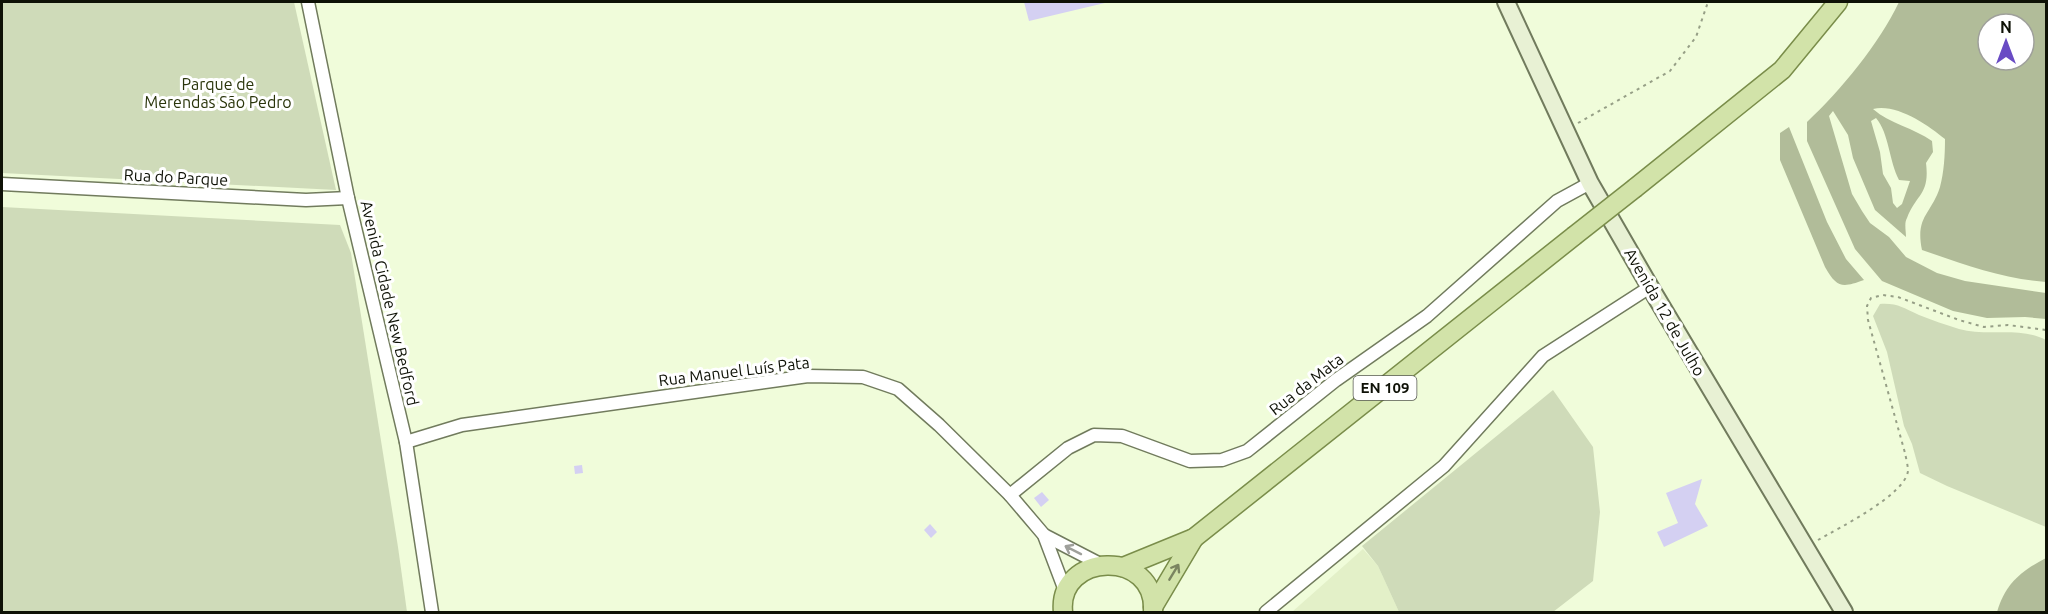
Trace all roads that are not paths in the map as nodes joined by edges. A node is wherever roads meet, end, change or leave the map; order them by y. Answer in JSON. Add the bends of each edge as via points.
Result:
{"nodes":[{"id":1,"x":308,"y":2,"type":"edge"},
{"id":2,"x":1506,"y":2,"type":"edge"},
{"id":3,"x":1838,"y":2,"type":"edge"},
{"id":4,"x":1590,"y":183,"type":"junction"},
{"id":5,"x":2,"y":184,"type":"edge"},
{"id":6,"x":348,"y":198,"type":"junction"},
{"id":7,"x":1650,"y":287,"type":"junction"},
{"id":8,"x":406,"y":442,"type":"junction"},
{"id":9,"x":1010,"y":495,"type":"junction"},
{"id":10,"x":1044,"y":535,"type":"junction"},
{"id":11,"x":1194,"y":538,"type":"junction"},
{"id":12,"x":1102,"y":565,"type":"junction"},
{"id":13,"x":1124,"y":567,"type":"junction"},
{"id":14,"x":1066,"y":592,"type":"junction"},
{"id":15,"x":1153,"y":610,"type":"edge"},
{"id":16,"x":432,"y":612,"type":"edge"},
{"id":17,"x":1063,"y":612,"type":"edge"},
{"id":18,"x":1266,"y":612,"type":"edge"},
{"id":19,"x":1844,"y":612,"type":"edge"}],
"edges":[{"from":1,"to":6,"type":"street","name":"Avenida Cidade New Bedford"},
{"from":2,"to":4,"type":"main road","name":"Avenida 12 de Julho"},
{"from":3,"to":11,"type":"main road","number":"EN 109","bridge":true,"via":[[1782,69]]},
{"from":4,"to":7,"type":"main road","name":"Avenida 12 de Julho"},
{"from":4,"to":9,"type":"street","name":"Rua da Mata","via":[[1557,201],[1427,316],[1336,380],[1247,451],[1222,460],[1190,461],[1122,436],[1094,435],[1068,448]]},
{"from":5,"to":6,"type":"street","name":"Rua do Parque","via":[[306,200]]},
{"from":6,"to":8,"type":"street","name":"Avenida Cidade New Bedford"},
{"from":7,"to":18,"type":"street","via":[[1543,356],[1444,466]]},
{"from":7,"to":19,"type":"main road","name":"Avenida 12 de Julho"},
{"from":8,"to":9,"type":"street","name":"Rua Manuel Luís Pata","via":[[462,425],[543,413],[808,376],[862,377],[898,389]]},
{"from":8,"to":16,"type":"street","name":"Avenida Cidade New Bedford"},
{"from":9,"to":10,"type":"street","name":"Rua Manuel Luís Pata"},
{"from":12,"to":10,"type":"street","one_way":true},
{"from":10,"to":14,"type":"street"},
{"from":11,"to":13,"type":"main road"},
{"from":15,"to":11,"type":"main road","one_way":true},
{"from":12,"to":13,"type":"main road"},
{"from":12,"to":14,"type":"main road","via":[[1074,579]]},
{"from":13,"to":15,"type":"main road","via":[[1144,583],[1151,594]]},
{"from":14,"to":17,"type":"main road"}]}
